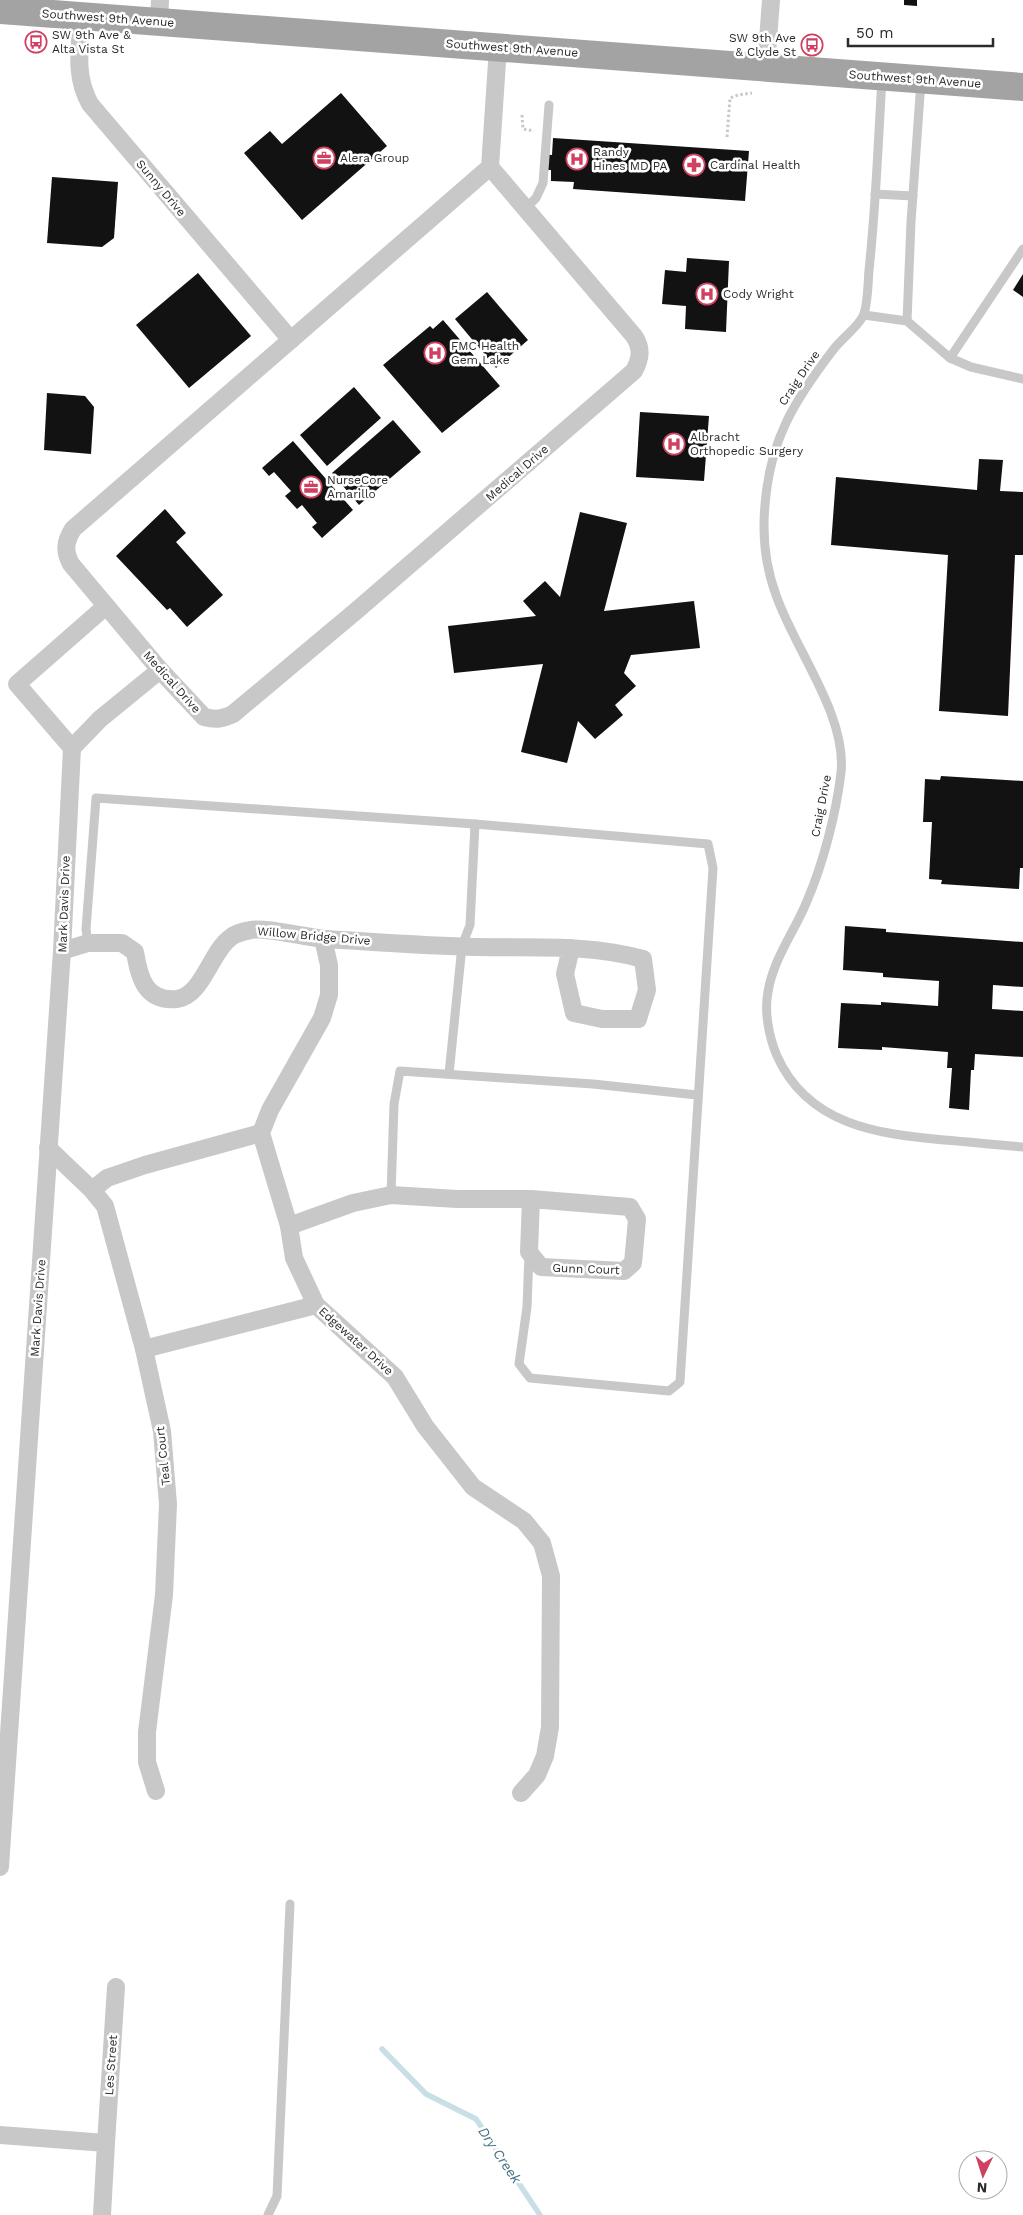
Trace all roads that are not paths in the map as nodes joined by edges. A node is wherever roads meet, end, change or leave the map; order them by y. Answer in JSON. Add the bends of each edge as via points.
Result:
{"nodes":[{"id":1,"x":771,"y":0,"type":"edge"},
{"id":2,"x":0,"y":10,"type":"edge"},
{"id":3,"x":159,"y":10,"type":"edge"},
{"id":4,"x":82,"y":16,"type":"junction"},
{"id":5,"x":498,"y":47,"type":"junction"},
{"id":6,"x":766,"y":67,"type":"junction"},
{"id":7,"x":882,"y":76,"type":"junction"},
{"id":8,"x":922,"y":80,"type":"junction"},
{"id":9,"x":1023,"y":87,"type":"edge"},
{"id":10,"x":548,"y":105,"type":"dead end"},
{"id":11,"x":490,"y":167,"type":"junction"},
{"id":12,"x":875,"y":194,"type":"junction"},
{"id":13,"x":913,"y":196,"type":"junction"},
{"id":14,"x":525,"y":208,"type":"junction"},
{"id":15,"x":1023,"y":249,"type":"edge"},
{"id":16,"x":864,"y":315,"type":"junction"},
{"id":17,"x":907,"y":320,"type":"junction"},
{"id":18,"x":291,"y":340,"type":"junction"},
{"id":19,"x":950,"y":358,"type":"junction"},
{"id":20,"x":1023,"y":379,"type":"edge"},
{"id":21,"x":106,"y":606,"type":"junction"},
{"id":22,"x":160,"y":670,"type":"junction"},
{"id":23,"x":72,"y":748,"type":"junction"},
{"id":24,"x":475,"y":824,"type":"junction"},
{"id":25,"x":323,"y":938,"type":"junction"},
{"id":26,"x":88,"y":943,"type":"junction"},
{"id":27,"x":462,"y":946,"type":"junction"},
{"id":28,"x":572,"y":948,"type":"junction"},
{"id":29,"x":62,"y":951,"type":"junction"},
{"id":30,"x":449,"y":1074,"type":"junction"},
{"id":31,"x":697,"y":1095,"type":"junction"},
{"id":32,"x":261,"y":1133,"type":"junction"},
{"id":33,"x":1023,"y":1147,"type":"edge"},
{"id":34,"x":48,"y":1148,"type":"junction"},
{"id":35,"x":92,"y":1190,"type":"junction"},
{"id":36,"x":391,"y":1195,"type":"junction"},
{"id":37,"x":531,"y":1199,"type":"junction"},
{"id":38,"x":289,"y":1226,"type":"junction"},
{"id":39,"x":529,"y":1252,"type":"junction"},
{"id":40,"x":316,"y":1305,"type":"junction"},
{"id":41,"x":144,"y":1349,"type":"junction"},
{"id":42,"x":156,"y":1791,"type":"dead end"},
{"id":43,"x":522,"y":1792,"type":"dead end"},
{"id":44,"x":0,"y":1867,"type":"edge"},
{"id":45,"x":290,"y":1904,"type":"dead end"},
{"id":46,"x":116,"y":1987,"type":"dead end"},
{"id":47,"x":0,"y":2134,"type":"edge"},
{"id":48,"x":106,"y":2142,"type":"junction"},
{"id":49,"x":102,"y":2215,"type":"edge"},
{"id":50,"x":268,"y":2215,"type":"edge"}],
"edges":[{"from":1,"to":6,"type":"street"},
{"from":2,"to":4,"type":"main road","name":"Southwest 9th Avenue"},
{"from":3,"to":4,"type":"main road","name":"Southwest 9th Avenue"},
{"from":3,"to":5,"type":"main road","name":"Southwest 9th Avenue"},
{"from":4,"to":18,"type":"street","name":"Sunny Drive","via":[[80,77],[90,104]]},
{"from":5,"to":6,"type":"main road","name":"Southwest 9th Avenue"},
{"from":5,"to":11,"type":"street"},
{"from":6,"to":7,"type":"main road","name":"Southwest 9th Avenue"},
{"from":7,"to":8,"type":"main road","name":"Southwest 9th Avenue"},
{"from":7,"to":12,"type":"lane"},
{"from":8,"to":9,"type":"main road","name":"Southwest 9th Avenue"},
{"from":8,"to":13,"type":"lane"},
{"from":10,"to":14,"type":"lane","via":[[542,183],[536,198]]},
{"from":11,"to":14,"type":"street","name":"Medical Drive"},
{"from":11,"to":18,"type":"street","name":"Medical Drive"},
{"from":12,"to":13,"type":"lane"},
{"from":12,"to":16,"type":"lane"},
{"from":13,"to":17,"type":"lane"},
{"from":14,"to":22,"type":"street","name":"Medical Drive","via":[[634,336],[640,352],[640,362],[634,371],[233,714],[213,720],[204,717]]},
{"from":15,"to":19,"type":"lane"},
{"from":16,"to":17,"type":"lane"},
{"from":16,"to":33,"type":"lane","name":"Craig Drive","via":[[834,348],[792,407],[772,455],[766,496],[764,555],[777,598],[830,713],[840,744],[841,772],[823,858],[807,903],[780,955],[768,991],[767,1017],[775,1050],[786,1075],[809,1101],[848,1123],[889,1135]]},
{"from":17,"to":19,"type":"lane"},
{"from":18,"to":21,"type":"street","name":"Medical Drive","via":[[72,529],[67,539],[67,556]]},
{"from":19,"to":20,"type":"lane","via":[[971,367]]},
{"from":21,"to":22,"type":"street","name":"Medical Drive"},
{"from":21,"to":23,"type":"street","via":[[17,684]]},
{"from":22,"to":23,"type":"street","via":[[100,719]]},
{"from":23,"to":29,"type":"street","name":"Mark Davis Drive"},
{"from":24,"to":26,"type":"lane","via":[[96,798],[86,929]]},
{"from":24,"to":27,"type":"lane","via":[[470,925]]},
{"from":24,"to":31,"type":"lane","via":[[708,844],[713,868]]},
{"from":25,"to":26,"type":"street","name":"Willow Bridge Drive","via":[[253,929],[230,938],[194,991],[178,999],[162,998],[148,991],[138,974],[135,952],[122,943]]},
{"from":25,"to":27,"type":"street","name":"Willow Bridge Drive"},
{"from":25,"to":32,"type":"street","via":[[330,966],[329,995],[322,1018],[270,1110]]},
{"from":26,"to":29,"type":"street","name":"Willow Bridge Drive"},
{"from":27,"to":28,"type":"street","name":"Willow Bridge Drive"},
{"from":27,"to":30,"type":"lane"},
{"from":28,"to":28,"type":"street","name":"Willow Bridge Drive","via":[[615,951],[643,959],[647,990],[638,1019],[602,1019],[574,1013],[566,974]]},
{"from":29,"to":34,"type":"street","name":"Mark Davis Drive"},
{"from":30,"to":31,"type":"lane"},
{"from":30,"to":36,"type":"lane","via":[[400,1071],[394,1104]]},
{"from":31,"to":39,"type":"lane","via":[[680,1382],[669,1391],[530,1378],[519,1364],[527,1307]]},
{"from":32,"to":35,"type":"street","via":[[145,1165],[107,1178]]},
{"from":32,"to":38,"type":"street","name":"Edgewater Drive"},
{"from":34,"to":35,"type":"street","name":"Teal Court"},
{"from":34,"to":44,"type":"street","name":"Mark Davis Drive"},
{"from":35,"to":41,"type":"street","name":"Teal Court","via":[[105,1206]]},
{"from":36,"to":37,"type":"street","name":"Gunn Court"},
{"from":36,"to":38,"type":"street","name":"Gunn Court","via":[[353,1203]]},
{"from":37,"to":39,"type":"street"},
{"from":37,"to":39,"type":"street","name":"Gunn Court","via":[[630,1207],[637,1219],[633,1263],[624,1271],[541,1267]]},
{"from":38,"to":40,"type":"street","name":"Edgewater Drive","via":[[294,1258]]},
{"from":40,"to":41,"type":"street"},
{"from":40,"to":43,"type":"street","name":"Edgewater Drive","via":[[395,1377],[425,1426],[473,1487],[524,1521],[542,1543],[551,1576],[550,1727],[545,1756],[537,1775]]},
{"from":41,"to":42,"type":"street","name":"Teal Court","via":[[162,1431],[168,1504],[164,1595],[147,1732],[147,1762]]},
{"from":45,"to":50,"type":"lane","via":[[277,2196]]},
{"from":46,"to":48,"type":"street","name":"Les Street"},
{"from":47,"to":48,"type":"street"},
{"from":48,"to":49,"type":"street","name":"Les Street"}]}
